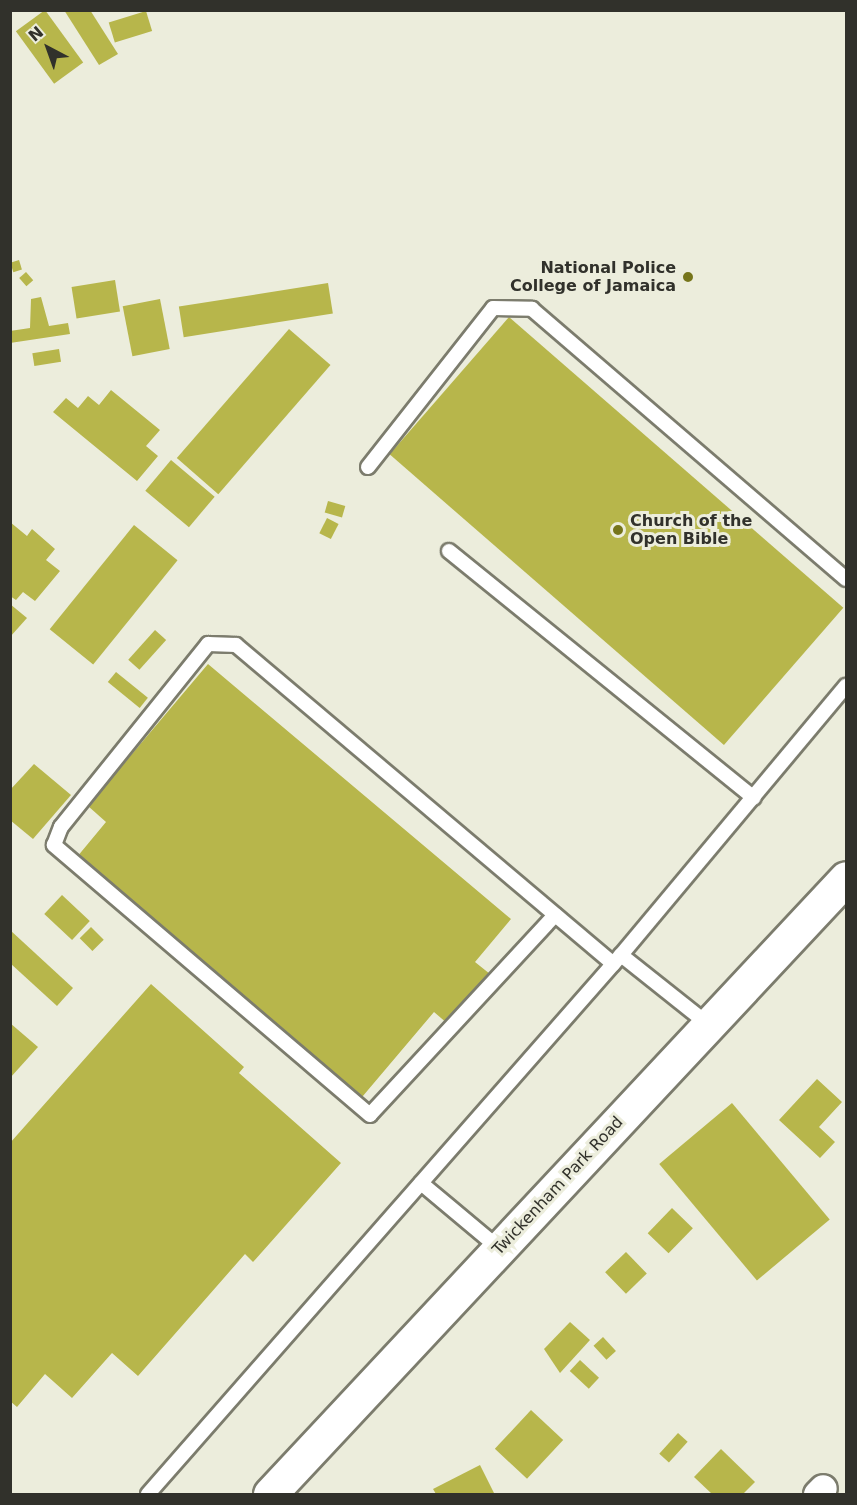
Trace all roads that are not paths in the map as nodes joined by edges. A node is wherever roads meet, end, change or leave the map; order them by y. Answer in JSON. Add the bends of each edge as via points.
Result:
{"nodes":[{"id":1,"x":368,"y":467,"type":"dead end"},
{"id":2,"x":449,"y":551,"type":"dead end"},
{"id":3,"x":846,"y":579,"type":"edge"},
{"id":4,"x":846,"y":686,"type":"edge"},
{"id":5,"x":753,"y":798,"type":"junction"},
{"id":6,"x":846,"y":878,"type":"edge"},
{"id":7,"x":555,"y":915,"type":"junction"},
{"id":8,"x":617,"y":959,"type":"junction"},
{"id":9,"x":709,"y":1025,"type":"junction"},
{"id":10,"x":421,"y":1183,"type":"junction"},
{"id":11,"x":500,"y":1248,"type":"junction"},
{"id":12,"x":147,"y":1494,"type":"edge"},
{"id":13,"x":270,"y":1494,"type":"edge"}],
"edges":[{"from":1,"to":3,"type":"lane","via":[[493,308],[532,309]]},
{"from":2,"to":5,"type":"lane"},
{"from":4,"to":5,"type":"lane"},
{"from":5,"to":8,"type":"lane"},
{"from":6,"to":9,"type":"main road","name":"Twickenham Park Road"},
{"from":7,"to":7,"type":"lane","via":[[370,1115],[54,845],[61,827],[208,644],[221,642],[236,645]]},
{"from":7,"to":8,"type":"lane"},
{"from":8,"to":9,"type":"lane"},
{"from":8,"to":10,"type":"lane"},
{"from":9,"to":11,"type":"main road","name":"Twickenham Park Road"},
{"from":10,"to":11,"type":"lane"},
{"from":10,"to":12,"type":"lane"},
{"from":11,"to":13,"type":"main road","name":"Twickenham Park Road"}]}
